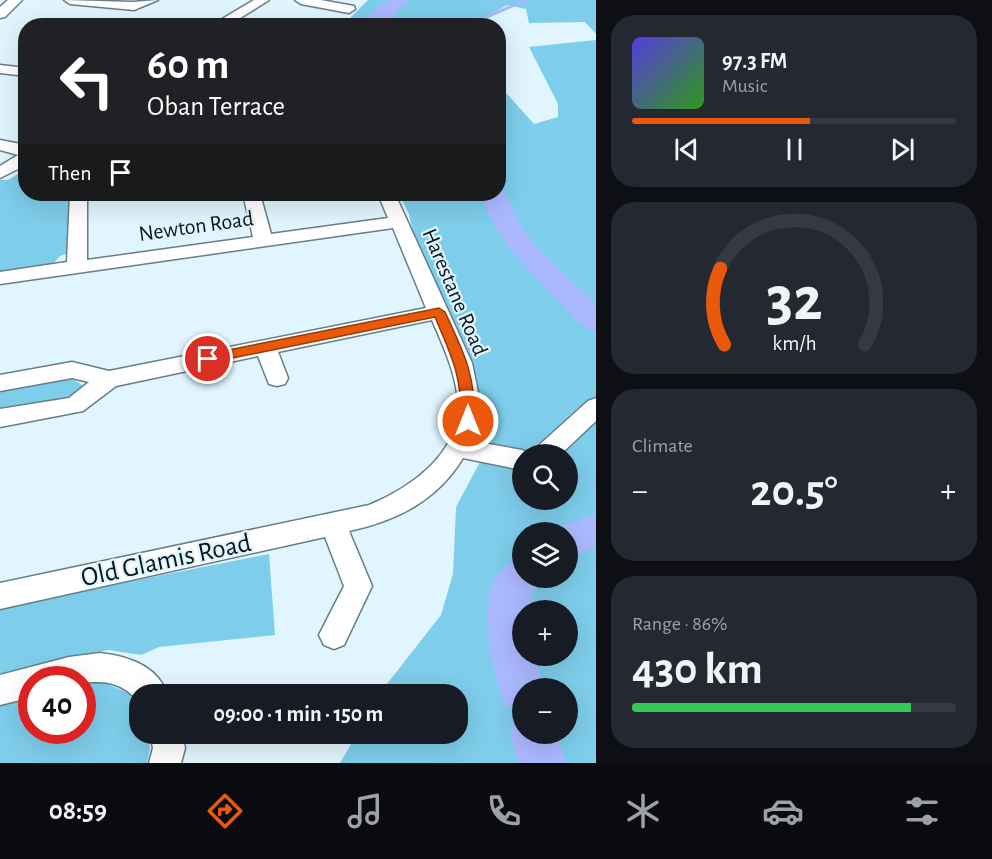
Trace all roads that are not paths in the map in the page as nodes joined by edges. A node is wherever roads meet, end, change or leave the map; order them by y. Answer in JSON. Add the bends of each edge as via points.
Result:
{"nodes":[{"id":1,"x":16,"y":0,"type":"edge"},
{"id":2,"x":70,"y":0,"type":"edge"},
{"id":3,"x":263,"y":0,"type":"edge"},
{"id":4,"x":303,"y":0,"type":"edge"},
{"id":5,"x":359,"y":0,"type":"edge"},
{"id":6,"x":150,"y":1,"type":"edge"},
{"id":7,"x":0,"y":14,"type":"edge"},
{"id":8,"x":231,"y":18,"type":"edge"},
{"id":9,"x":0,"y":69,"type":"edge"},
{"id":10,"x":18,"y":72,"type":"edge"},
{"id":11,"x":18,"y":82,"type":"edge"},
{"id":12,"x":14,"y":87,"type":"dead end"},
{"id":13,"x":0,"y":145,"type":"edge"},
{"id":14,"x":18,"y":148,"type":"edge"},
{"id":15,"x":18,"y":162,"type":"edge"},
{"id":16,"x":0,"y":172,"type":"edge"},
{"id":17,"x":78,"y":201,"type":"edge"},
{"id":18,"x":253,"y":201,"type":"edge"},
{"id":19,"x":390,"y":201,"type":"edge"},
{"id":20,"x":399,"y":222,"type":"junction"},
{"id":21,"x":263,"y":241,"type":"junction"},
{"id":22,"x":77,"y":268,"type":"junction"},
{"id":23,"x":0,"y":278,"type":"edge"},
{"id":24,"x":439,"y":312,"type":"junction"},
{"id":25,"x":265,"y":347,"type":"junction"},
{"id":26,"x":277,"y":378,"type":"dead end"},
{"id":27,"x":109,"y":379,"type":"junction"},
{"id":28,"x":0,"y":383,"type":"edge"},
{"id":29,"x":596,"y":407,"type":"edge"},
{"id":30,"x":0,"y":418,"type":"edge"},
{"id":31,"x":557,"y":444,"type":"edge"},
{"id":32,"x":458,"y":447,"type":"junction"},
{"id":33,"x":512,"y":459,"type":"edge"},
{"id":34,"x":333,"y":524,"type":"junction"},
{"id":35,"x":0,"y":596,"type":"edge"},
{"id":36,"x":334,"y":635,"type":"dead end"},
{"id":37,"x":96,"y":667,"type":"edge"},
{"id":38,"x":146,"y":684,"type":"edge"},
{"id":39,"x":18,"y":686,"type":"edge"},
{"id":40,"x":0,"y":690,"type":"edge"},
{"id":41,"x":168,"y":744,"type":"edge"},
{"id":42,"x":165,"y":763,"type":"edge"}],
"edges":[{"from":1,"to":7,"type":"street"},
{"from":2,"to":6,"type":"street","via":[[134,6],[130,11],[152,13],[160,4]]},
{"from":3,"to":8,"type":"street"},
{"from":4,"to":5,"type":"street","via":[[345,13]]},
{"from":9,"to":10,"type":"street"},
{"from":11,"to":12,"type":"street"},
{"from":13,"to":14,"type":"street"},
{"from":15,"to":16,"type":"street"},
{"from":17,"to":22,"type":"street"},
{"from":18,"to":21,"type":"street"},
{"from":19,"to":20,"type":"street","name":"Harestane Road"},
{"from":20,"to":21,"type":"street","name":"Newton Road"},
{"from":20,"to":24,"type":"street","name":"Harestane Road"},
{"from":21,"to":22,"type":"street","name":"Newton Road"},
{"from":22,"to":23,"type":"street","name":"Newton Road"},
{"from":24,"to":25,"type":"street"},
{"from":24,"to":32,"type":"street","name":"Harestane Road","via":[[461,363],[468,392],[468,421]]},
{"from":25,"to":26,"type":"street"},
{"from":25,"to":27,"type":"street"},
{"from":27,"to":28,"type":"street","via":[[72,370]]},
{"from":27,"to":30,"type":"street","via":[[75,405]]},
{"from":29,"to":31,"type":"street"},
{"from":32,"to":33,"type":"street"},
{"from":32,"to":34,"type":"street","name":"Old Glamis Road","via":[[408,499],[372,515]]},
{"from":34,"to":35,"type":"street","name":"Old Glamis Road"},
{"from":34,"to":36,"type":"street","via":[[358,586]]},
{"from":37,"to":38,"type":"street","via":[[121,669]]},
{"from":39,"to":40,"type":"street"},
{"from":41,"to":42,"type":"street"}]}
